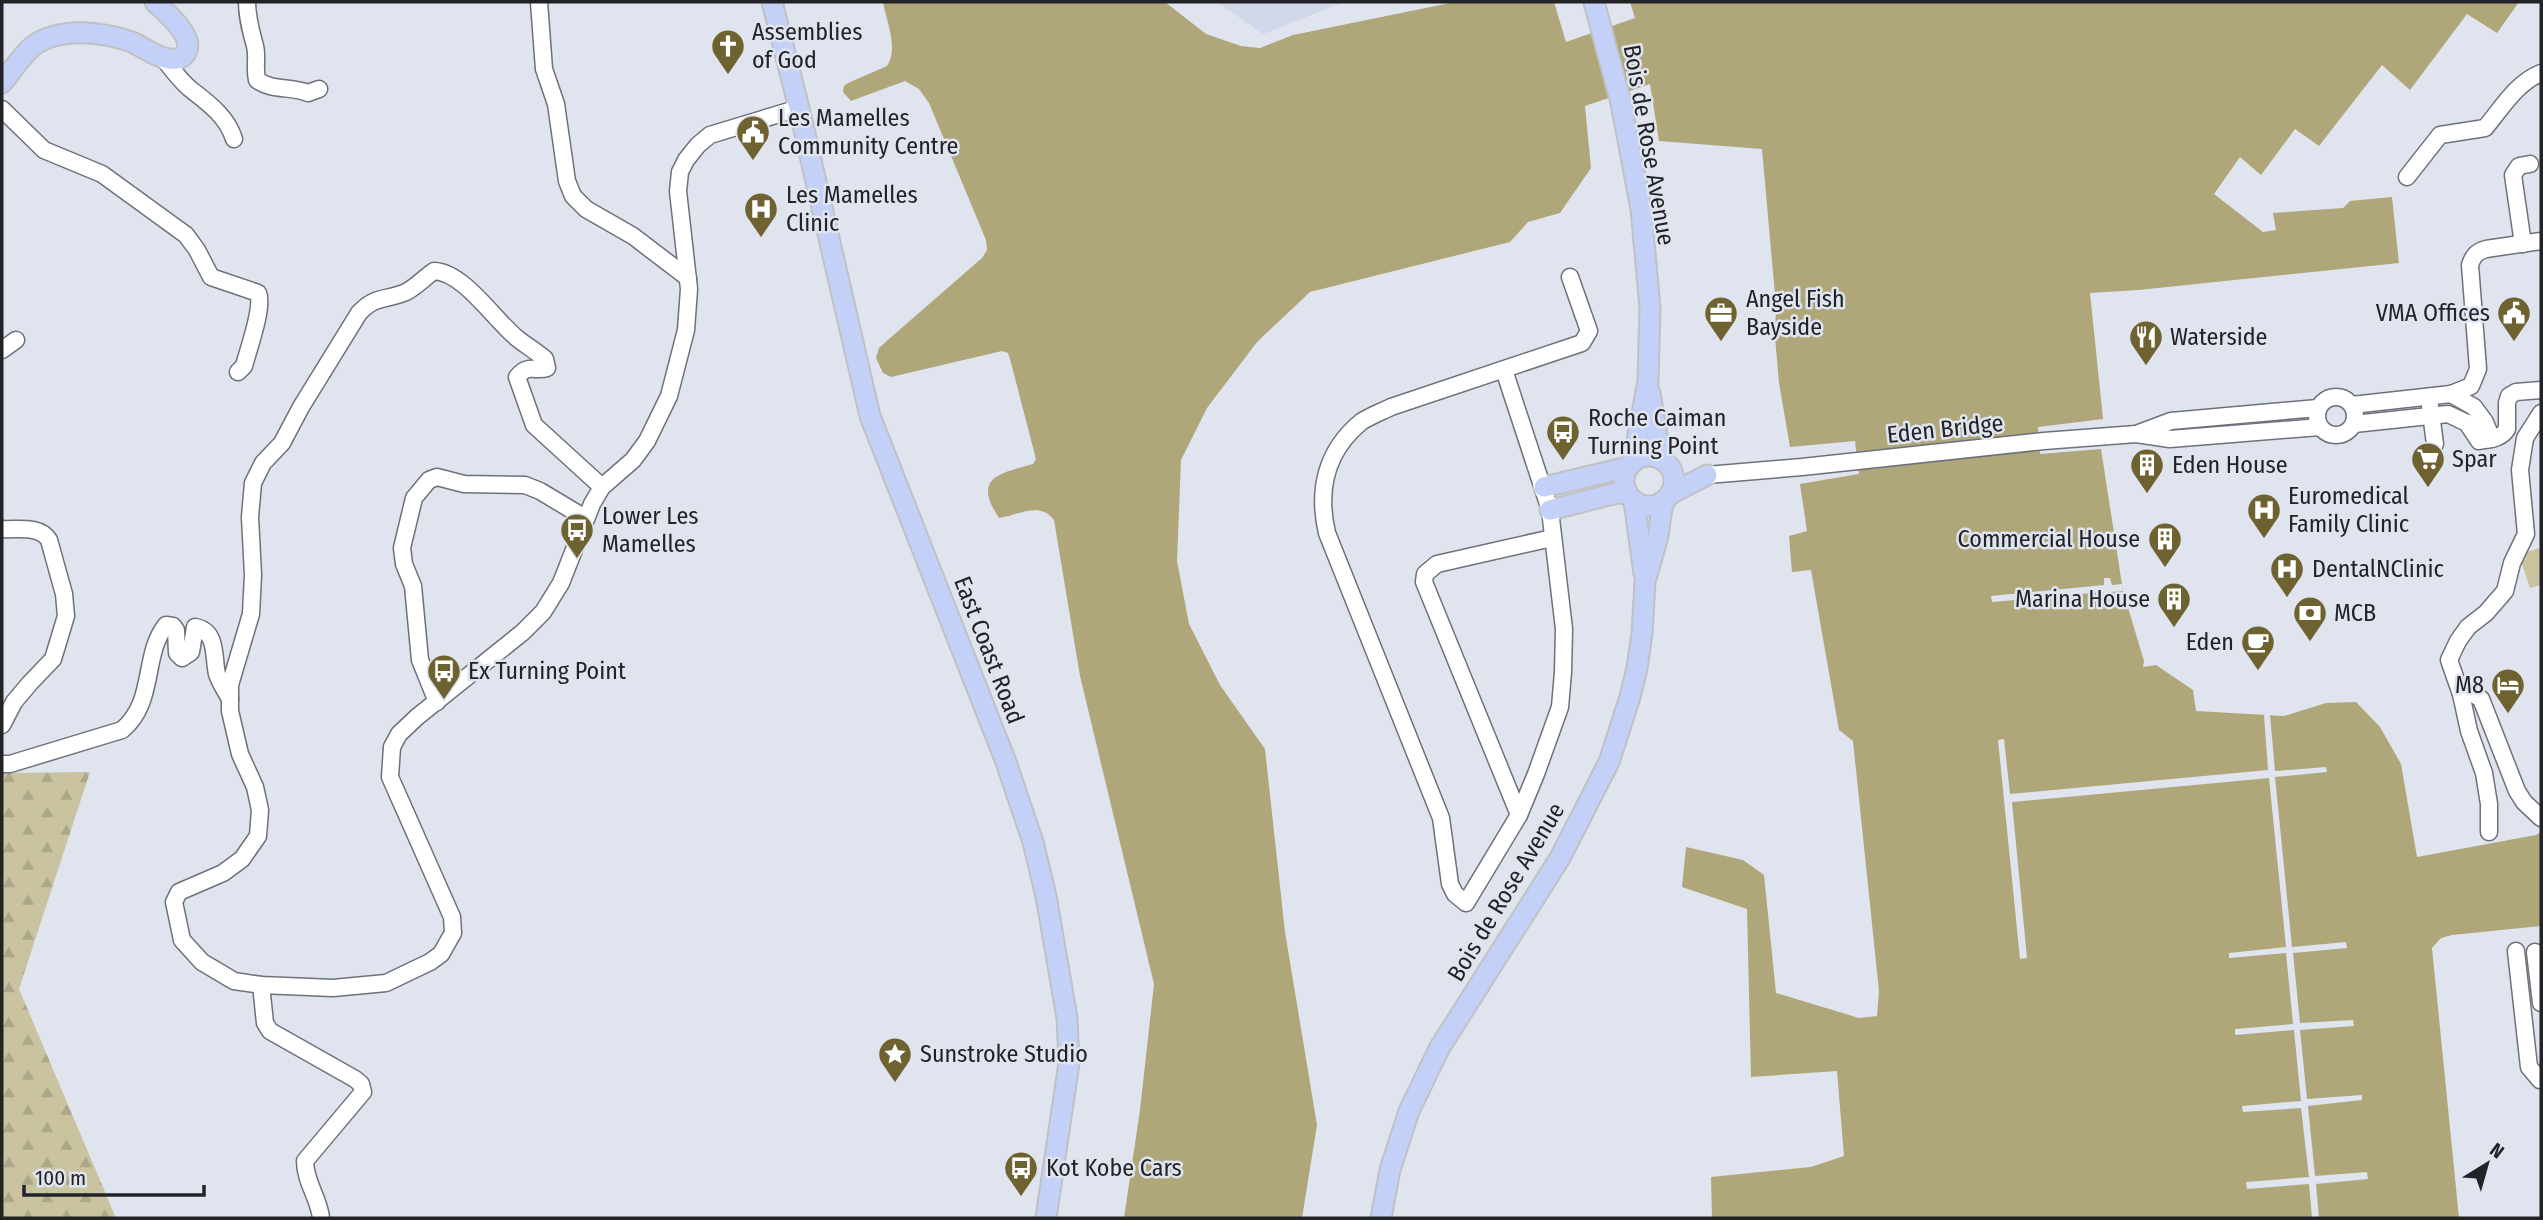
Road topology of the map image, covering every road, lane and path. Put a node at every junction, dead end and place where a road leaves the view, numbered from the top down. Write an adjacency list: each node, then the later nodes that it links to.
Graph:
1 (155, 2): 6 (main road)
2 (247, 2): 9 (street)
3 (539, 2): 18 (street)
4 (772, 2): 10 (main road, East Coast Road)
5 (1594, 2): 24 (main road, Bois de Rose Avenue)
6 (163, 58): 8 (main road); 12 (street)
7 (2541, 73): 14 (street)
8 (2, 83)
9 (319, 89)
10 (799, 108): 18 (street); 65 (main road, East Coast Road)
11 (2, 109): 23 (street)
12 (234, 139)
13 (2530, 164): 16 (street)
14 (2407, 177)
15 (2541, 241): 16 (street)
16 (2523, 244): 19 (street)
17 (1570, 277): 22 (street)
18 (688, 278): 42 (street)
19 (2472, 304): 26 (street); 29 (street)
20 (16, 340): 21 (street)
21 (2, 350)
22 (1504, 370): 43 (street); 56 (street)
23 (238, 372)
24 (1648, 382): 39 (main road, Bois de Rose Avenue); 40 (main road, Bois de Rose Avenue)
25 (2541, 390): 37 (street)
26 (2451, 394): 27 (street); 29 (street)
27 (2429, 397): 28 (street); 33 (street)
28 (2352, 405): 30 (street); 34 (street)
29 (2471, 405): 32 (street); 37 (street)
30 (2318, 408): 35 (street); 36 (street)
31 (2541, 413): 51 (street)
32 (2448, 414): 33 (street); 37 (street)
33 (2431, 415): 34 (street); 38 (street)
34 (2354, 424): 35 (street)
35 (2320, 427): 36 (street)
36 (2136, 434): 41 (street, Eden Bridge)
37 (2485, 440)
38 (2435, 443)
39 (1665, 462): 40 (main road); 41 (main road); 45 (main road)
40 (1631, 464): 43 (main road); 44 (main road)
41 (1707, 474): 45 (main road)
42 (602, 487): 47 (street); 52 (street)
43 (1544, 487): 46 (street)
44 (1631, 498): 45 (main road); 46 (main road); 50 (main road, Bois de Rose Avenue)
45 (1667, 498): 50 (main road, Bois de Rose Avenue)
46 (1550, 510): 49 (street)
47 (585, 518): 53 (street); 53 (street)
48 (2, 529): 54 (street)
49 (1552, 538): 56 (street); 56 (street)
50 (1645, 582): 66 (main road, Bois de Rose Avenue)
51 (2461, 695): 57 (street); 58 (street)
52 (230, 699): 55 (street); 61 (street)
53 (437, 702): 61 (street)
54 (2, 725)
55 (2, 764)
56 (1519, 815)
57 (2540, 818)
58 (2489, 832)
59 (2516, 951): 63 (street)
60 (2535, 953): 62 (street)
61 (261, 985): 64 (street)
62 (2541, 1003)
63 (2541, 1081)
64 (321, 1218)
65 (1046, 1218)
66 (1381, 1218)

